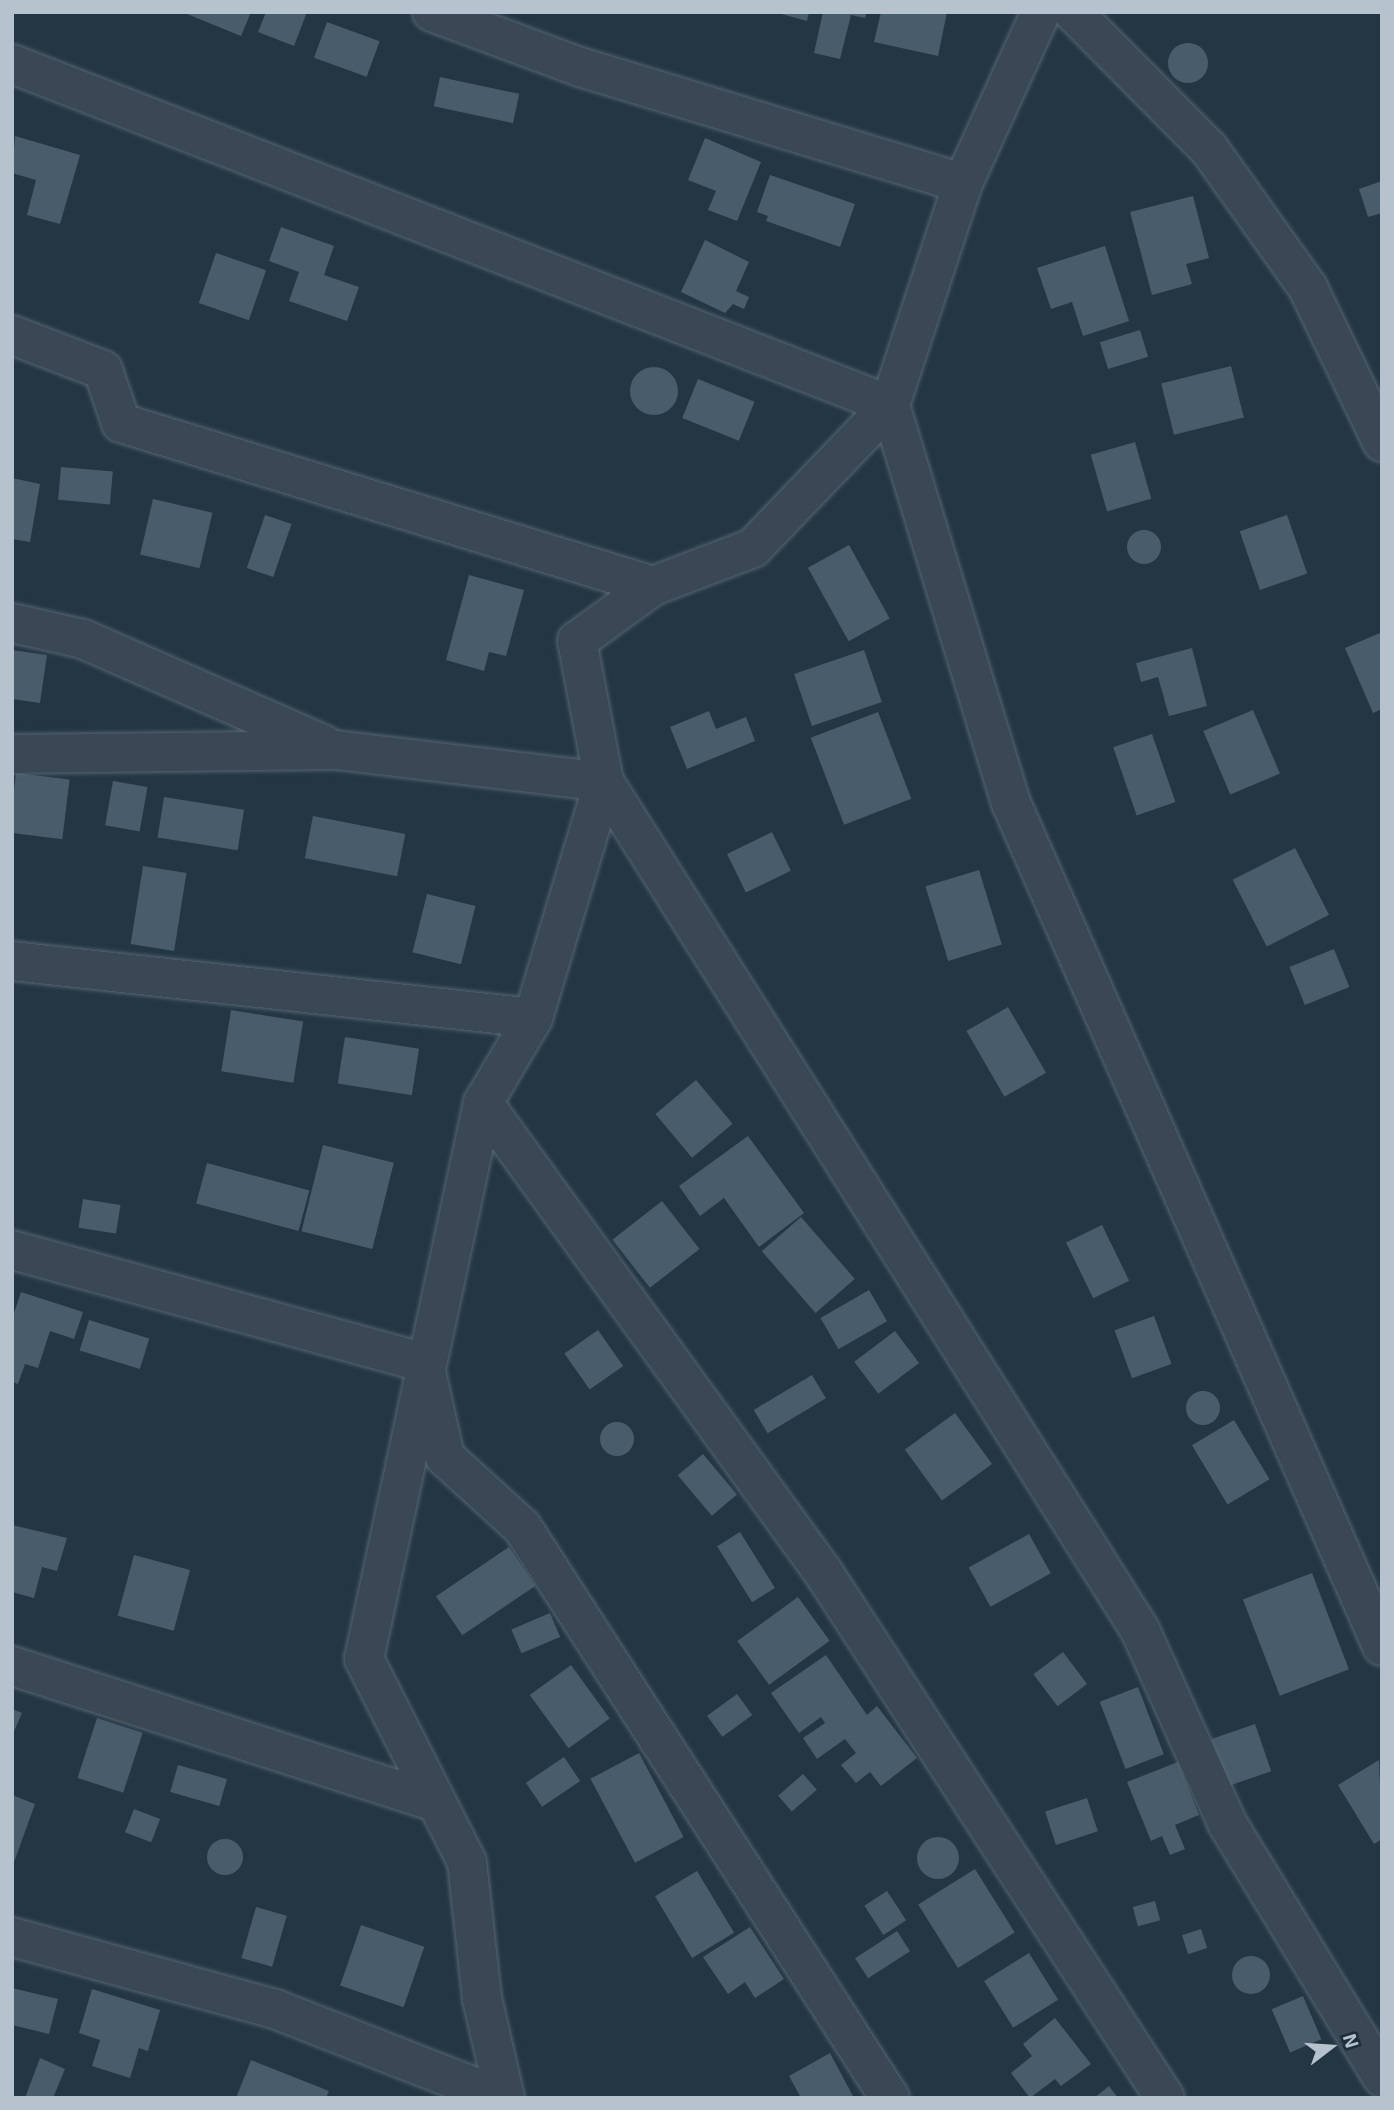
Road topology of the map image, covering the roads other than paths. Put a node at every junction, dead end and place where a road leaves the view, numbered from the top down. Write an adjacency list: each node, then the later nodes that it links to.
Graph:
1 (432, 12): 5 (street)
2 (1041, 12): 5 (street)
3 (1073, 12): 8 (street)
4 (12, 64): 7 (street)
5 (962, 184): 7 (street)
6 (12, 335): 9 (street)
7 (891, 405): 9 (street); 19 (street)
8 (1382, 442)
9 (653, 586): 13 (street)
10 (12, 623): 11 (street)
11 (336, 750): 12 (street); 13 (street)
12 (12, 754)
13 (604, 782): 15 (street); 23 (street)
14 (12, 961): 15 (street)
15 (533, 1018): 16 (street)
16 (483, 1103): 18 (street); 26 (street)
17 (12, 1250): 18 (street)
18 (424, 1363): 21 (street); 25 (street)
19 (1382, 1646)
20 (12, 1666): 21 (street)
21 (436, 1802): 24 (street)
22 (12, 1937): 24 (street)
23 (1382, 2077)
24 (504, 2098)
25 (890, 2098)
26 (1165, 2098)

